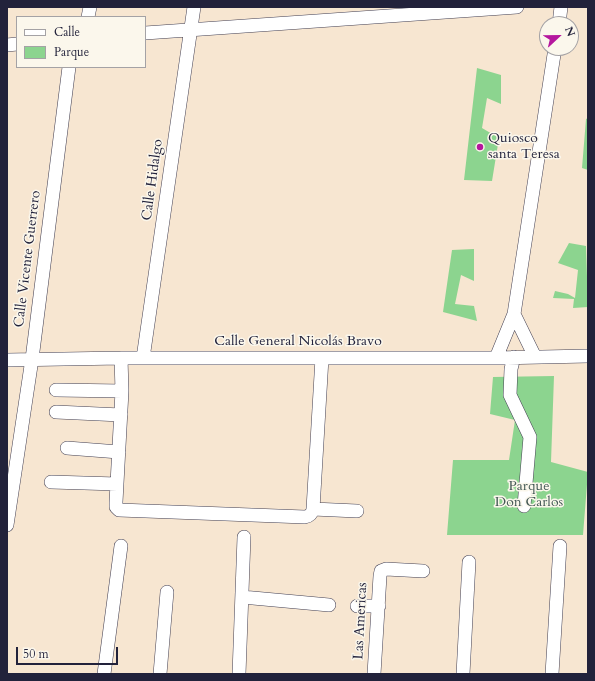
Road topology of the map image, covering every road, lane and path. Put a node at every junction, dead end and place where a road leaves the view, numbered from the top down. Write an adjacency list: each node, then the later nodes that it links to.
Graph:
1 (194, 7): 3 (street, Calle Hidalgo)
2 (517, 7): 3 (street)
3 (191, 30): 4 (street); 12 (street, Calle Hidalgo)
4 (146, 33)
5 (554, 56): 7 (street)
6 (69, 68): 15 (street, Calle Vicente Guerrero)
7 (514, 314): 10 (street); 14 (street)
8 (588, 356): 10 (street, Calle General Nicolás Bravo)
9 (514, 357): 10 (street, Calle General Nicolás Bravo); 14 (street, Calle General Nicolás Bravo); 25 (street)
10 (535, 357)
11 (121, 358): 12 (street, Calle General Nicolás Bravo); 15 (street, Calle General Nicolás Bravo); 18 (street)
12 (143, 358): 13 (street, Calle General Nicolás Bravo)
13 (322, 358): 14 (street, Calle General Nicolás Bravo); 26 (street)
14 (496, 358)
15 (32, 359): 16 (street, Calle General Nicolás Bravo); 28 (street, Calle Vicente Guerrero)
16 (7, 360)
17 (56, 390): 18 (street)
18 (122, 391): 20 (street)
19 (56, 412): 20 (street)
20 (121, 414): 22 (street)
21 (67, 448): 22 (street)
22 (119, 452): 24 (street)
23 (51, 482): 24 (street)
24 (116, 484): 26 (street)
25 (524, 506)
26 (313, 509): 27 (street)
27 (357, 511)
28 (7, 525)
29 (244, 537): 35 (street)
30 (121, 546): 39 (street)
31 (560, 546): 44 (street)
32 (469, 562): 43 (street)
33 (423, 571): 38 (street, Las Americas)
34 (167, 592): 40 (street)
35 (242, 597): 36 (street); 41 (street)
36 (329, 605)
37 (357, 606): 38 (street)
38 (379, 606): 42 (street, Las Americas)
39 (104, 674)
40 (160, 674)
41 (239, 674)
42 (374, 674)
43 (463, 674)
44 (552, 674)

